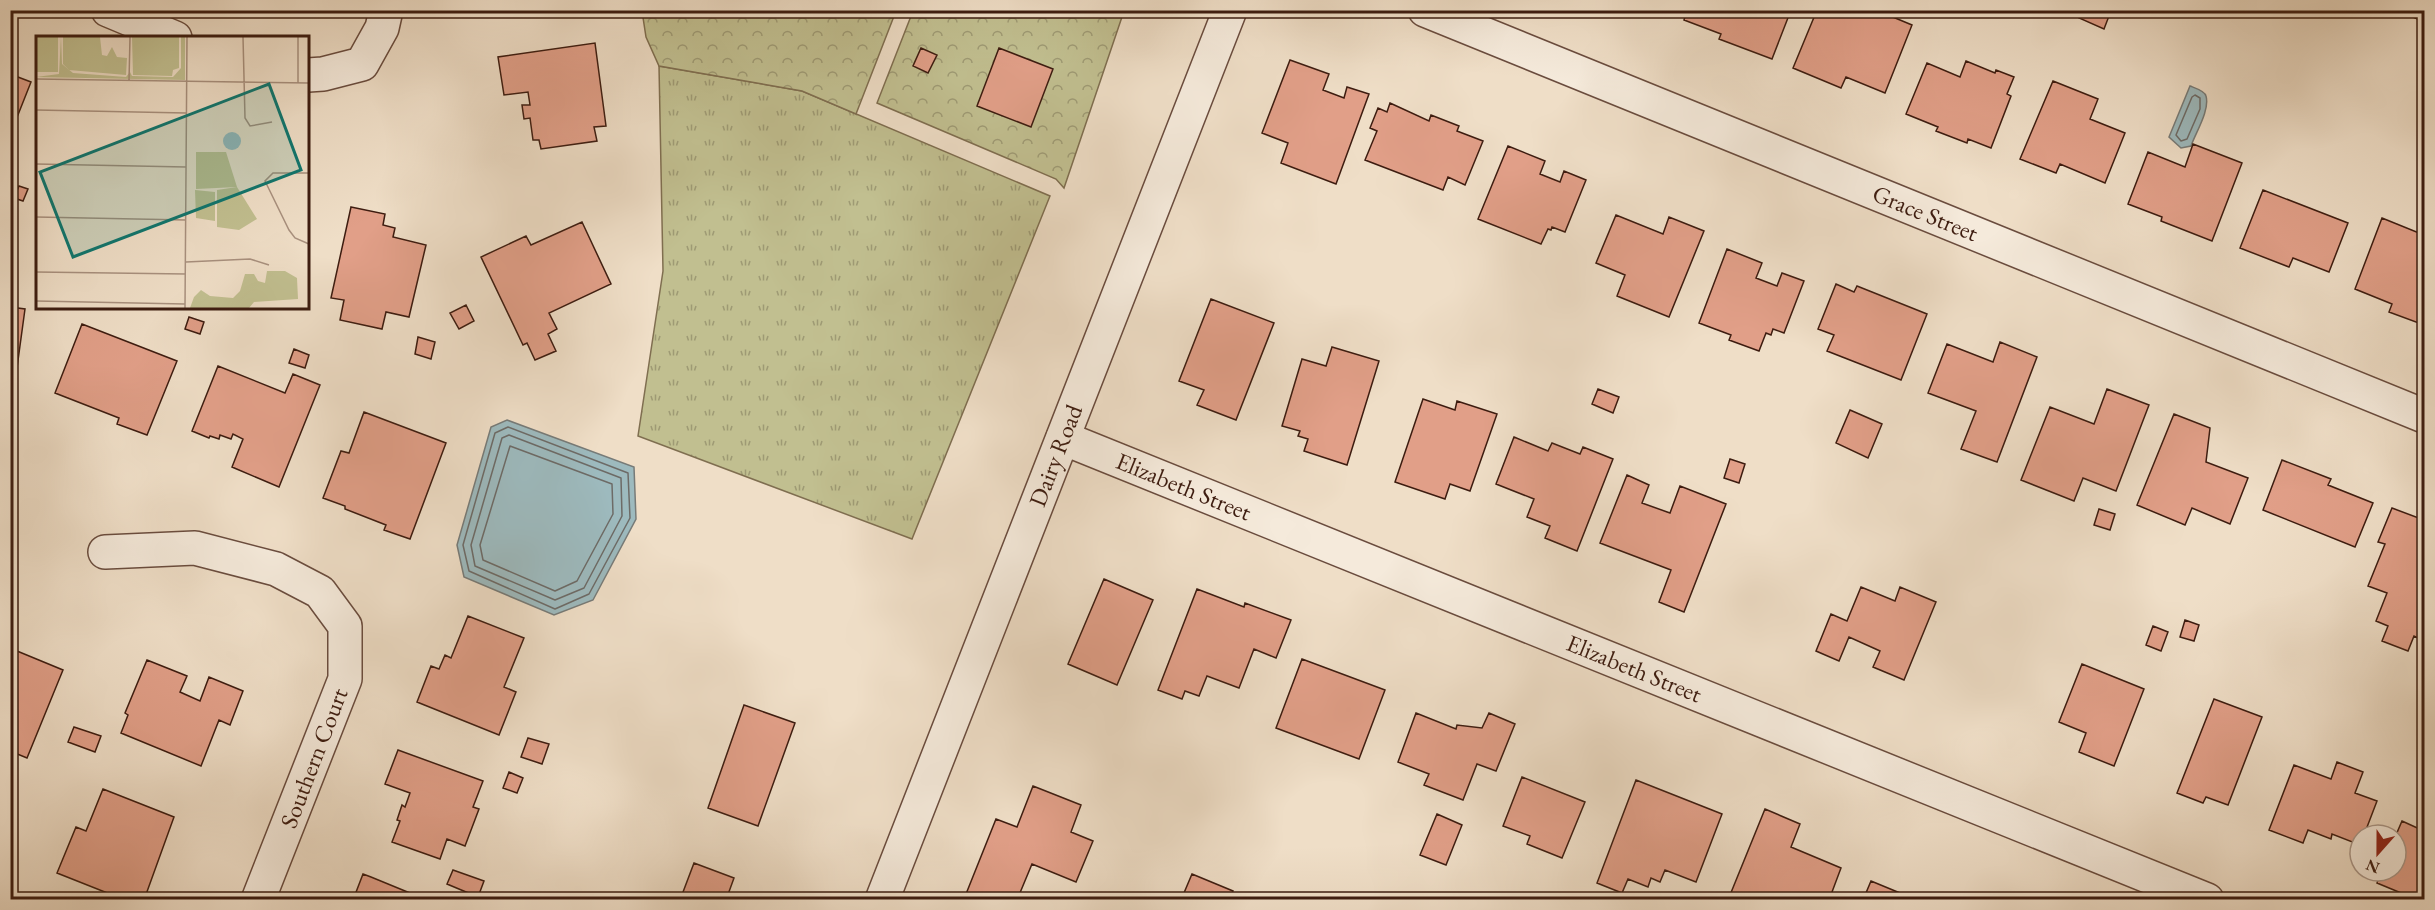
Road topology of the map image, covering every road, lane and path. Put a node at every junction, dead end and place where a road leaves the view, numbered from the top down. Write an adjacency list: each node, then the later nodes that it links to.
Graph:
1 (108, 10): 5 (street)
2 (386, 10): 6 (street)
3 (1230, 10): 8 (street, Dairy Road)
4 (1425, 10): 7 (street, Grace Street)
5 (171, 36)
6 (309, 75)
7 (2424, 416)
8 (1063, 438): 11 (street, Dairy Road); 12 (street, Elizabeth Street)
9 (105, 552): 10 (street, Southern Court)
10 (258, 900)
11 (882, 900)
12 (2207, 900)

